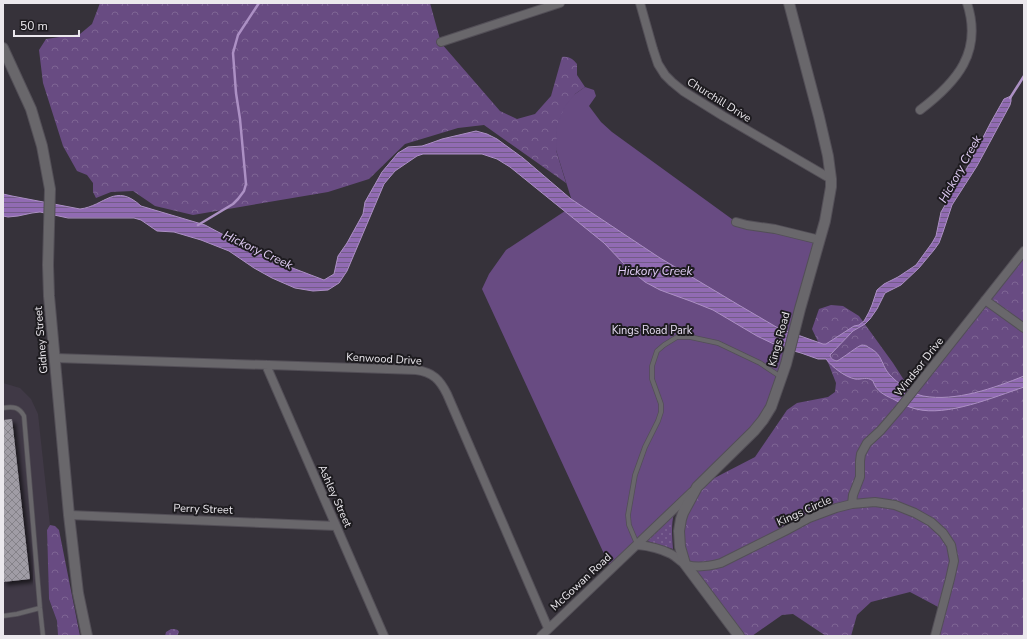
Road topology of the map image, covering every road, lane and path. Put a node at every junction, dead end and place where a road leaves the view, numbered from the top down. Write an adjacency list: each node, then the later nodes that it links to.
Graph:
1 (560, 3): 5 (street)
2 (640, 3): 8 (street, Churchill Drive)
3 (789, 3): 8 (street, Kings Road)
4 (967, 3): 7 (street)
5 (441, 42)
6 (3, 48): 14 (street, Gidney Street)
7 (920, 110)
8 (831, 178): 10 (street, Kings Road)
9 (736, 222): 10 (street)
10 (820, 240): 16 (street, Kings Road)
11 (1024, 251): 12 (street, Windsor Drive)
12 (985, 300): 13 (street); 19 (street, Windsor Drive)
13 (1024, 328)
14 (55, 358): 15 (street, Kenwood Drive); 20 (street, Gidney Street)
15 (266, 365): 21 (street, Ashley Street); 26 (street, Kenwood Drive)
16 (782, 377): 18 (street, Kings Road); 22 (lane)
17 (3, 408): 24 (lane)
18 (697, 487): 22 (street, McGowan Road); 23 (street, Kings Road)
19 (852, 504): 23 (street, Kings Circle); 32 (street, Kings Circle)
20 (68, 515): 21 (street, Perry Street); 28 (street, Gidney Street)
21 (336, 526): 29 (street, Ashley Street)
22 (638, 545): 23 (street); 26 (street, McGowan Road)
23 (685, 564): 31 (street, Kings Road)
24 (40, 608): 25 (lane); 27 (lane)
25 (3, 616)
26 (548, 628): 30 (street, McGowan Road)
27 (44, 636)
28 (87, 636)
29 (384, 636)
30 (541, 636)
31 (739, 636)
32 (935, 636)

